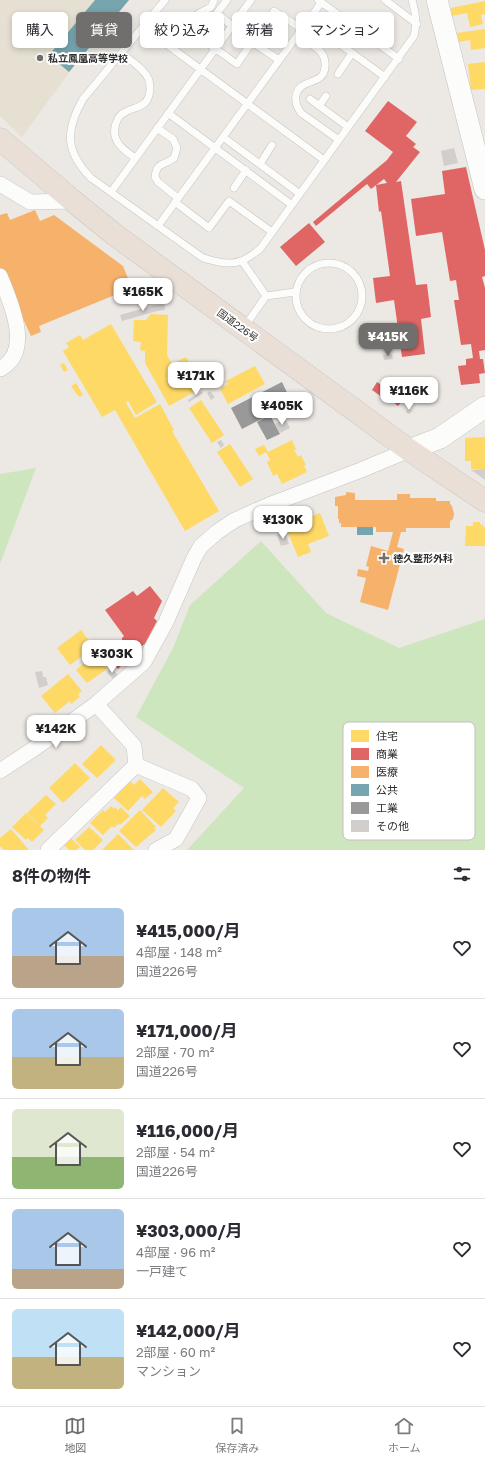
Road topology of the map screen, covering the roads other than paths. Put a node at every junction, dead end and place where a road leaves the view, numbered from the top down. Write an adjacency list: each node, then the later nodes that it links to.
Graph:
1 (165, 0): 9 (lane)
2 (214, 0): 21 (lane)
3 (227, 0): 14 (lane)
4 (251, 0): 10 (lane)
5 (385, 0): 13 (lane)
6 (412, 0): 13 (lane)
7 (437, 0): 47 (street)
8 (319, 1): 11 (lane); 24 (lane)
9 (155, 12)
10 (243, 12)
11 (313, 12)
12 (288, 22): 15 (lane)
13 (417, 24): 24 (lane)
14 (232, 26): 21 (lane)
15 (296, 29)
16 (140, 31): 22 (lane)
17 (296, 37): 25 (lane)
18 (172, 48): 26 (lane)
19 (316, 48): 38 (lane)
20 (345, 48): 23 (lane)
21 (216, 49): 25 (lane); 26 (lane)
22 (121, 53): 41 (lane); 48 (lane)
23 (352, 53): 27 (lane); 28 (lane)
24 (399, 59): 28 (lane)
25 (279, 60): 31 (lane)
26 (200, 69): 31 (lane); 33 (lane)
27 (338, 74)
28 (385, 77): 34 (lane)
29 (326, 96): 32 (lane)
30 (310, 99): 32 (lane)
31 (247, 104): 36 (lane); 42 (lane)
32 (319, 106): 34 (lane)
33 (168, 113): 35 (lane); 40 (lane)
34 (348, 127): 38 (lane)
35 (157, 128): 41 (lane); 50 (lane)
36 (222, 137): 40 (lane); 43 (lane)
37 (0, 139): 51 (highway, 国道226号)
38 (339, 140): 42 (lane)
39 (272, 145): 43 (lane)
40 (215, 148): 44 (lane); 50 (lane)
41 (135, 158): 48 (lane)
42 (324, 160): 49 (lane)
43 (260, 164): 49 (lane)
44 (246, 170): 46 (lane); 52 (lane)
45 (0, 184): 51 (street)
46 (234, 188)
47 (485, 189)
48 (111, 192): 53 (lane)
49 (300, 194): 52 (lane)
50 (177, 200): 53 (lane); 54 (lane)
51 (72, 201): 59 (highway, 国道226号)
52 (292, 205): 54 (lane)
53 (158, 226): 55 (lane)
54 (272, 232): 55 (lane)
55 (242, 261): 58 (lane)
56 (0, 276): 60 (street)
57 (295, 292): 57 (lane); 58 (lane)
58 (266, 296): 59 (lane)
59 (243, 329): 62 (highway, 国道226号)
60 (0, 369)
61 (485, 407): 62 (street)
62 (409, 450): 63 (highway, 国道226号); 64 (street)
63 (485, 501)
64 (96, 704): 65 (street); 66 (street)
65 (136, 766): 67 (street); 68 (street)
66 (0, 771)
67 (48, 850)
68 (156, 850)

